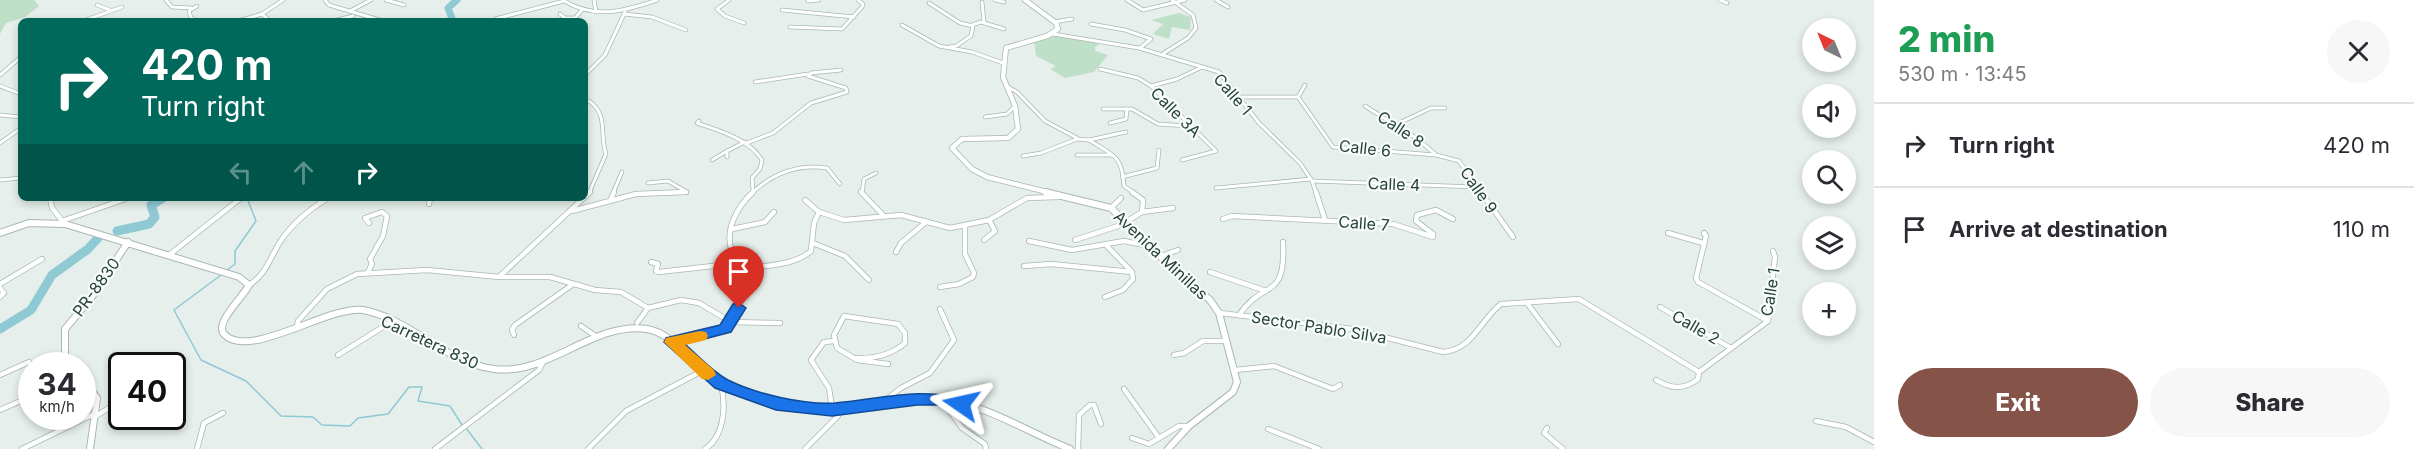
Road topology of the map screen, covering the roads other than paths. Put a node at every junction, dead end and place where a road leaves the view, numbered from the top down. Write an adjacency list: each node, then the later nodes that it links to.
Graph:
1 (166, 0): 29 (street)
2 (283, 0): 36 (street)
3 (325, 0): 33 (street)
4 (371, 0): 33 (street)
5 (386, 0): 24 (street)
6 (594, 0): 34 (street)
7 (657, 0): 35 (street)
8 (729, 0): 50 (street)
9 (819, 0): 19 (street)
10 (858, 0): 39 (street)
11 (995, 0): 21 (street)
12 (1025, 0): 49 (street)
13 (1127, 0): 18 (street)
14 (1185, 0): 18 (street)
15 (1216, 0): 28 (street)
16 (1720, 0): 23 (street)
17 (563, 1): 30 (street); 46 (street)
18 (1174, 1): 60 (street)
19 (808, 2)
20 (982, 2): 48 (street)
21 (1004, 2)
22 (929, 3): 53 (street)
23 (1727, 3)
24 (404, 4)
25 (97, 5): 32 (street)
26 (197, 6): 29 (street)
27 (122, 7): 32 (street)
28 (1228, 7)
29 (191, 8): 41 (street)
30 (583, 9): 34 (street); 37 (street)
31 (782, 10): 39 (street)
32 (110, 11): 40 (street)
33 (349, 11): 38 (street); 45 (street)
34 (596, 12): 35 (street)
35 (625, 13): 56 (street); 68 (street)
36 (262, 14): 42 (street); 43 (street)
37 (560, 14)
38 (353, 16): 44 (street)
39 (854, 17): 54 (street)
40 (89, 18)
41 (191, 18)
42 (248, 18)
43 (267, 18)
44 (345, 18)
45 (373, 18)
46 (499, 18)
47 (1072, 19): 49 (street)
48 (984, 22): 53 (street); 55 (street)
49 (1054, 22): 57 (street)
50 (744, 23)
51 (1091, 24): 59 (street)
52 (902, 25): 58 (street)
53 (972, 25): 58 (street)
54 (790, 27)
55 (1004, 28)
56 (686, 30)
57 (1053, 34): 59 (street, Calle 1); 62 (street)
58 (939, 46): 62 (street)
59 (1139, 48): 60 (street, Calle 1)
60 (1164, 53): 64 (street, Calle 1)
61 (18, 60): 65 (street)
62 (1003, 63): 75 (street, Avenida Minillas)
63 (0, 65): 65 (street)
64 (1203, 66): 74 (street); 78 (street, Calle 1)
65 (8, 68): 70 (street)
66 (1100, 69): 74 (street, Calle 3A)
67 (841, 70): 69 (street)
68 (588, 73)
69 (808, 74): 71 (street); 96 (street)
70 (0, 75)
71 (754, 82)
72 (1305, 85): 77 (street)
73 (0, 86): 76 (street)
74 (1151, 86): 91 (street, Calle 3A)
75 (1008, 87): 80 (street, Avenida Minillas); 94 (street)
76 (18, 93)
77 (1298, 97): 78 (street); 101 (street, Calle 6)
78 (1239, 98): 112 (street, Calle 1)
79 (589, 101): 118 (street)
80 (1015, 106): 87 (street); 119 (street, Avenida Minillas)
81 (1365, 106): 90 (street, Calle 8)
82 (1445, 108): 90 (street)
83 (1103, 109): 84 (street)
84 (1127, 109): 89 (street); 91 (street)
85 (0, 115): 86 (street)
86 (18, 117)
87 (985, 117)
88 (699, 121): 96 (street)
89 (1110, 123)
90 (1396, 124): 101 (street, Calle 8)
91 (1189, 126): 106 (street, Calle 3A)
92 (18, 130): 97 (street)
93 (1126, 132): 95 (street)
94 (1077, 139): 95 (street); 102 (street)
95 (1089, 140): 100 (street)
96 (746, 142): 99 (street); 117 (street)
97 (0, 143)
98 (1159, 150): 109 (street)
99 (727, 151): 104 (street); 105 (street)
100 (1113, 155): 103 (street); 109 (street)
101 (1436, 155): 115 (street, Calle 9)
102 (1023, 156)
103 (1077, 156)
104 (727, 158)
105 (712, 160)
106 (1182, 160)
107 (622, 172): 128 (street)
108 (876, 173): 136 (street)
109 (1122, 177): 135 (street)
110 (18, 178): 111 (street)
111 (0, 180)
112 (1311, 180): 115 (street, Calle 4); 116 (street, Calle 4); 140 (street, Calle 1)
113 (648, 183): 128 (street)
114 (840, 184): 117 (street)
115 (1476, 187): 150 (street, Calle 9)
116 (1216, 188)
117 (753, 191): 146 (street)
118 (588, 194)
119 (1066, 196): 130 (street, Avenida Minillas); 139 (street)
120 (1121, 198): 130 (street)
121 (805, 200): 134 (street)
122 (51, 201): 143 (street)
123 (123, 201): 143 (street)
124 (237, 201): 163 (street)
125 (324, 201): 176 (street)
126 (430, 201): 129 (street)
127 (580, 201): 132 (street)
128 (610, 201): 132 (street)
129 (429, 204)
130 (1112, 208): 142 (street, Avenida Minillas)
131 (1173, 208): 135 (street)
132 (568, 212): 173 (street)
133 (774, 212): 146 (street)
134 (819, 212): 136 (street); 156 (street)
135 (1142, 212): 142 (street)
136 (884, 216): 141 (street)
137 (1223, 219): 140 (street, Calle 7)
138 (1453, 219): 140 (street, Calle 7)
139 (989, 220): 145 (street); 151 (street)
140 (1325, 220)
141 (926, 222): 145 (street); 162 (street)
142 (1129, 222): 152 (street); 159 (street, Avenida Minillas)
143 (64, 223): 147 (street); 154 (street)
144 (369, 223): 170 (street)
145 (964, 225): 178 (street)
146 (731, 229): 166 (street)
147 (0, 233)
148 (1668, 233): 157 (street)
149 (1704, 233): 157 (street)
150 (1513, 237)
151 (984, 240)
152 (1075, 240)
153 (1029, 241): 158 (street)
154 (128, 242): 163 (street); 203 (street, PR-8830 / PR-8830)
155 (1283, 242): 180 (street)
156 (813, 243): 169 (street); 174 (street)
157 (1703, 243): 189 (street)
158 (1105, 245): 159 (street); 171 (street)
159 (1152, 247): 164 (street, Avenida Minillas)
160 (1178, 250): 164 (street)
161 (1773, 251): 189 (street, Calle 1)
162 (896, 252)
163 (169, 255): 176 (street)
164 (1161, 256): 187 (street, Avenida Minillas)
165 (42, 259): 175 (street)
166 (738, 260): 167 (street); 169 (street)
167 (651, 262)
168 (1024, 266): 171 (street)
169 (750, 268): 191 (street)
170 (369, 272): 173 (street); 194 (street)
171 (1132, 272): 182 (street)
172 (1210, 273): 180 (street)
173 (499, 277): 177 (street)
174 (869, 280)
175 (0, 284)
176 (249, 285): 194 (street, Carretera 830)
177 (572, 285): 185 (street); 196 (street)
178 (940, 287)
179 (0, 288): 181 (street)
180 (1266, 291): 188 (street)
181 (0, 297)
182 (1105, 297)
183 (1527, 303): 188 (street, Sector Pablo Silva); 201 (street); 212 (street, Sector Pablo Silva)
184 (1660, 307): 202 (street, Calle 2)
185 (648, 308): 191 (street); 192 (street)
186 (940, 309): 221 (street)
187 (1219, 313): 188 (street, Sector Pablo Silva); 199 (street, Avenida Minillas)
188 (1239, 315)
189 (1768, 321): 202 (street, Calle 1)
190 (391, 322): 194 (street, Carretera 830); 204 (street); 207 (street, Carretera 830)
191 (731, 322): 193 (street); 200 (street)
192 (637, 323)
193 (780, 323)
194 (297, 326)
195 (581, 326): 197 (street)
196 (514, 335)
197 (600, 339): 200 (street, Carretera 830); 207 (street, Carretera 830)
198 (834, 341): 206 (street); 206 (street); 223 (street)
199 (1228, 341): 205 (street); 210 (street, Avenida Minillas)
200 (672, 342): 211 (street, Carretera 830)
201 (1558, 344)
202 (1731, 348): 212 (street, Calle 1)
203 (65, 352)
204 (338, 355)
205 (1174, 355)
206 (854, 358): 208 (street)
207 (543, 362): 239 (street)
208 (888, 364)
209 (18, 367): 213 (street)
210 (1235, 370): 216 (street); 230 (street, Avenida Minillas)
211 (703, 371): 215 (street, Carretera 830); 240 (street)
212 (1700, 372): 214 (street, Calle 1)
213 (0, 375)
214 (1656, 380)
215 (721, 384): 223 (street, Carretera 830); 241 (street)
216 (1340, 385)
217 (1124, 389): 234 (street)
218 (96, 396): 227 (street)
219 (940, 399): 221 (street, Carretera 830); 243 (street); 244 (street, Carretera 830)
220 (18, 402): 225 (street)
221 (880, 405): 224 (street, Carretera 830)
222 (108, 408): 227 (street)
223 (832, 409): 224 (street, Carretera 830)
224 (840, 409): 242 (street)
225 (0, 410)
226 (223, 413): 238 (street)
227 (97, 414): 236 (street); 237 (street)
228 (1816, 421): 235 (street)
229 (1101, 423): 245 (street)
230 (1189, 426): 234 (street); 246 (street, Avenida Minillas)
231 (1547, 428): 248 (street)
232 (1268, 429): 247 (street)
233 (1132, 438): 234 (street)
234 (1159, 438)
235 (1874, 442)
236 (22, 449)
237 (90, 449)
238 (197, 449)
239 (435, 449)
240 (588, 449)
241 (705, 449)
242 (805, 449)
243 (986, 449)
244 (1070, 449)
245 (1078, 449)
246 (1168, 449)
247 (1319, 449)
248 (1563, 449)

